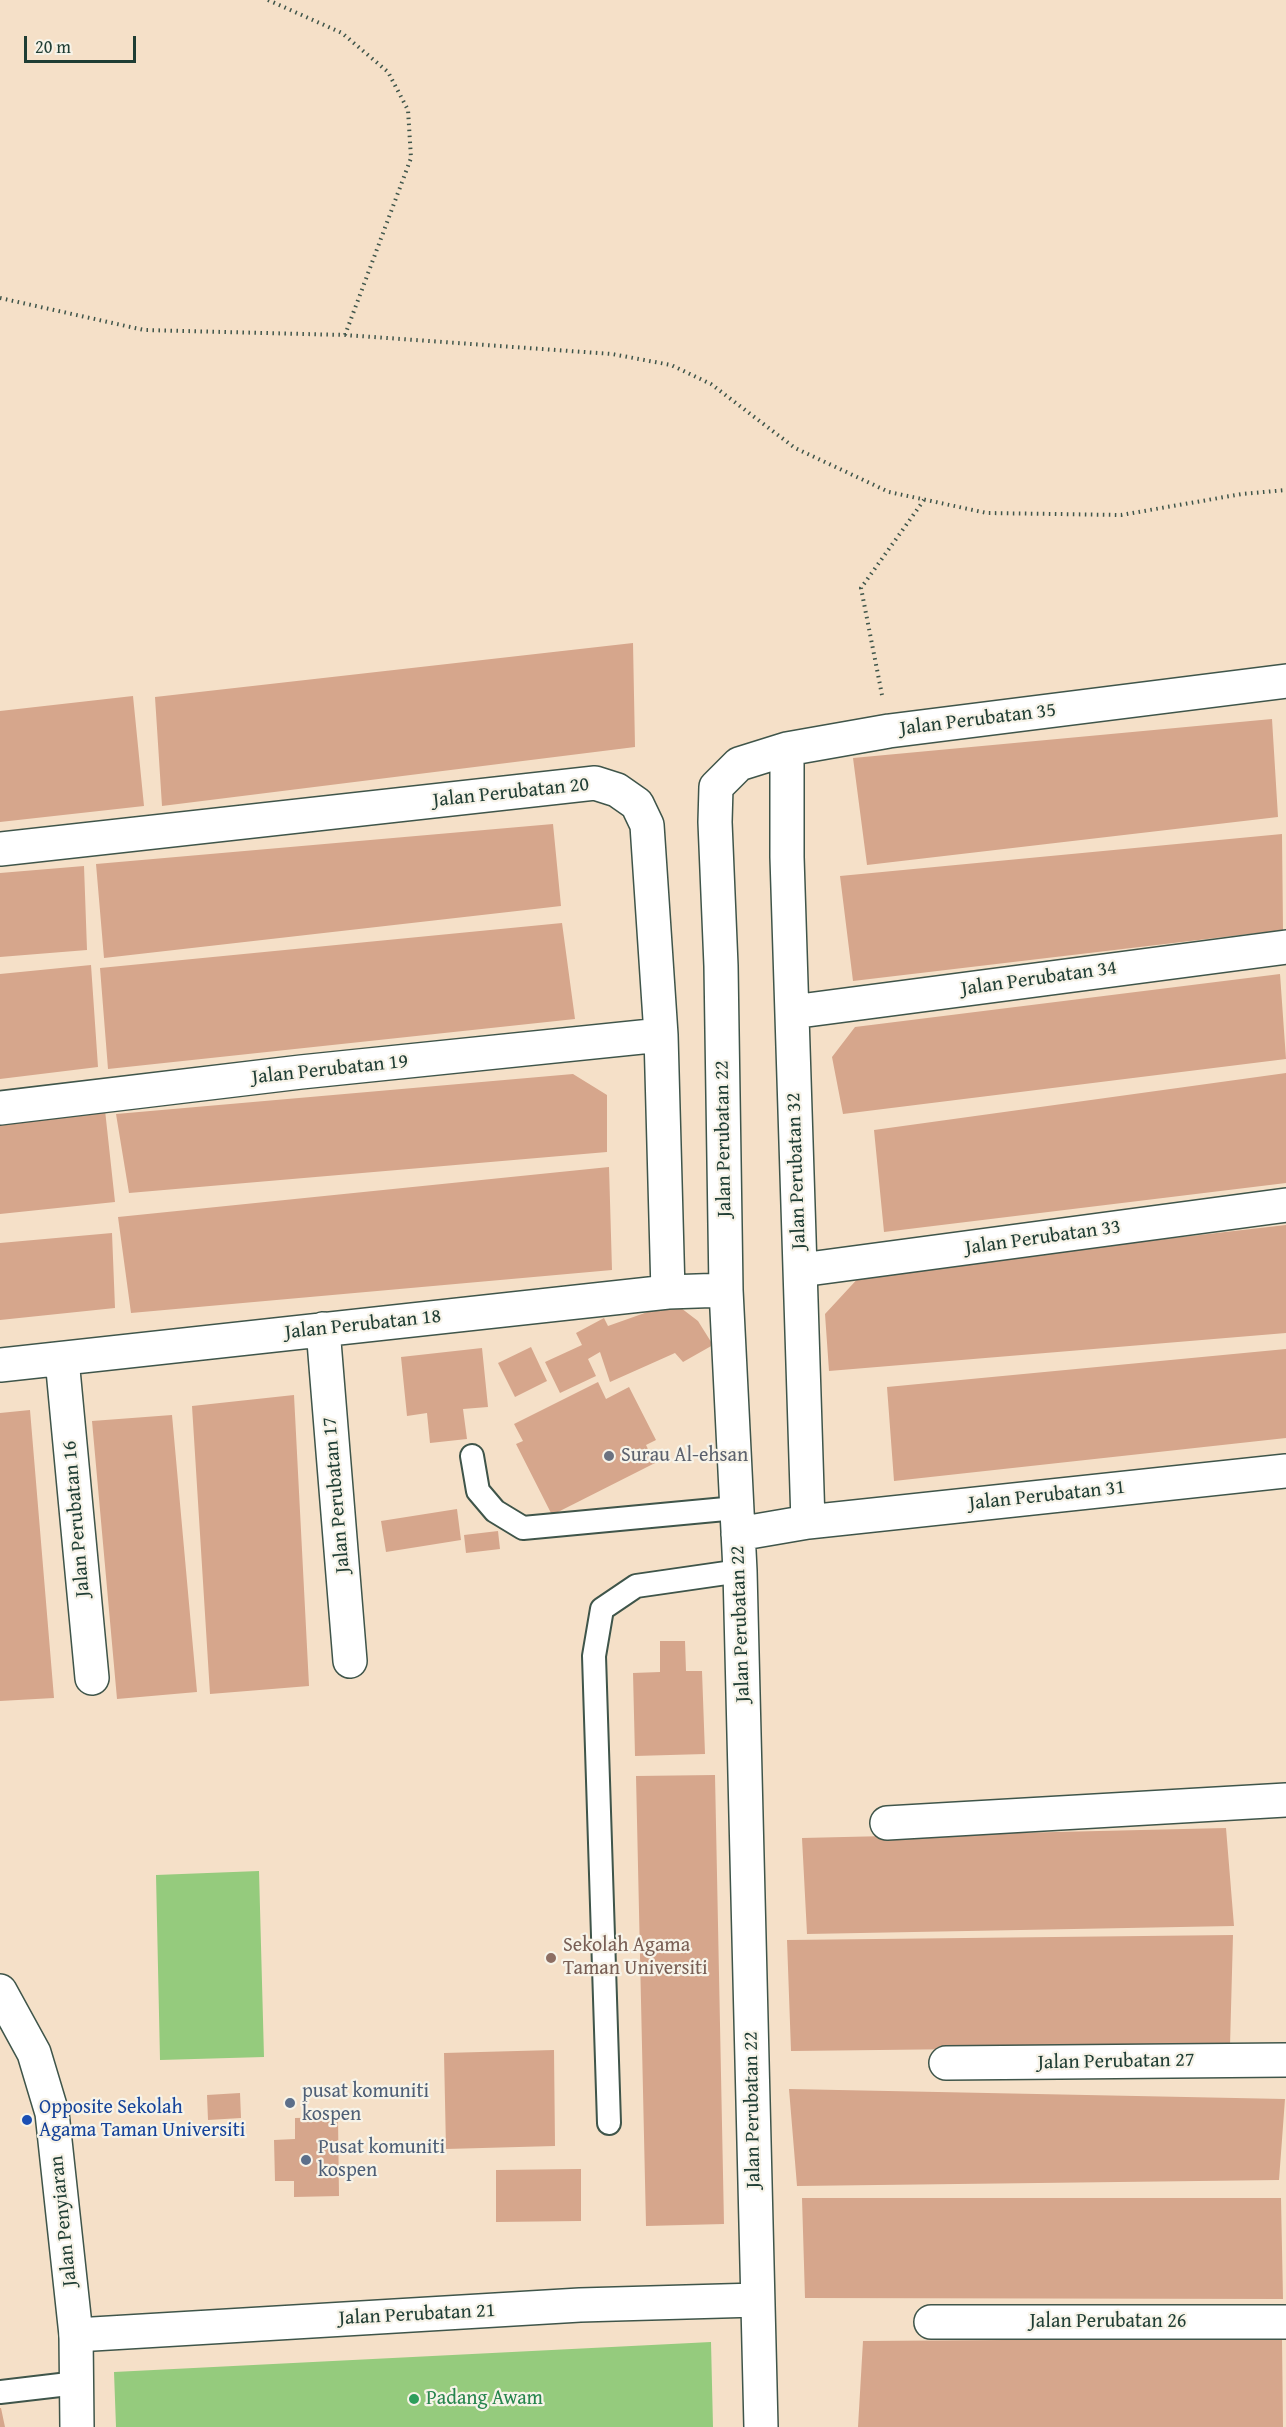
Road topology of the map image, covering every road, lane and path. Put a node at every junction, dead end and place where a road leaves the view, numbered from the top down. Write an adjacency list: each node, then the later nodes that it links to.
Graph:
1 (268, 0): 3 (path)
2 (0, 298): 3 (path)
3 (345, 335): 5 (path)
4 (1286, 490): 5 (path)
5 (924, 500): 7 (path)
6 (1286, 681): 7 (street, Jalan Perubatan 35)
7 (890, 731): 8 (street, Jalan Perubatan 35)
8 (788, 749): 9 (street, Jalan Perubatan 35); 12 (street, Jalan Perubatan 32)
9 (715, 822): 17 (street, Jalan Perubatan 22)
10 (0, 849): 13 (street, Jalan Perubatan 20)
11 (1286, 946): 12 (street, Jalan Perubatan 34)
12 (792, 1012): 16 (street, Jalan Perubatan 32)
13 (661, 1035): 14 (street, Jalan Perubatan 19); 18 (street, Jalan Perubatan 20)
14 (0, 1108)
15 (1286, 1205): 16 (street, Jalan Perubatan 33)
16 (801, 1270): 25 (street, Jalan Perubatan 32)
17 (726, 1290): 18 (street, Jalan Perubatan 18); 24 (street, Jalan Perubatan 22)
18 (668, 1292): 19 (street, Jalan Perubatan 18)
19 (323, 1329): 20 (street, Jalan Perubatan 18); 27 (street, Jalan Perubatan 17)
20 (62, 1359): 21 (street, Jalan Perubatan 18); 28 (street, Jalan Perubatan 16)
21 (0, 1365)
22 (472, 1455): 24 (lane)
23 (1286, 1471): 25 (street, Jalan Perubatan 31)
24 (737, 1521): 25 (street); 26 (street, Jalan Perubatan 22)
25 (808, 1522)
26 (740, 1572): 34 (lane); 35 (street, Jalan Perubatan 22)
27 (350, 1661)
28 (92, 1678)
29 (1286, 1800): 30 (street)
30 (886, 1823)
31 (0, 1990): 38 (street, Jalan Penyiaran)
32 (1286, 2060): 33 (street, Jalan Perubatan 27)
33 (946, 2063)
34 (609, 2122)
35 (757, 2300): 38 (street, Jalan Perubatan 21); 42 (street, Jalan Perubatan 22)
36 (931, 2322): 37 (street, Jalan Perubatan 26)
37 (1286, 2322)
38 (76, 2335): 39 (street, Jalan Penyiaran)
39 (77, 2383): 40 (lane); 41 (street, Jalan Penyiaran)
40 (0, 2392)
41 (77, 2427)
42 (761, 2427)

